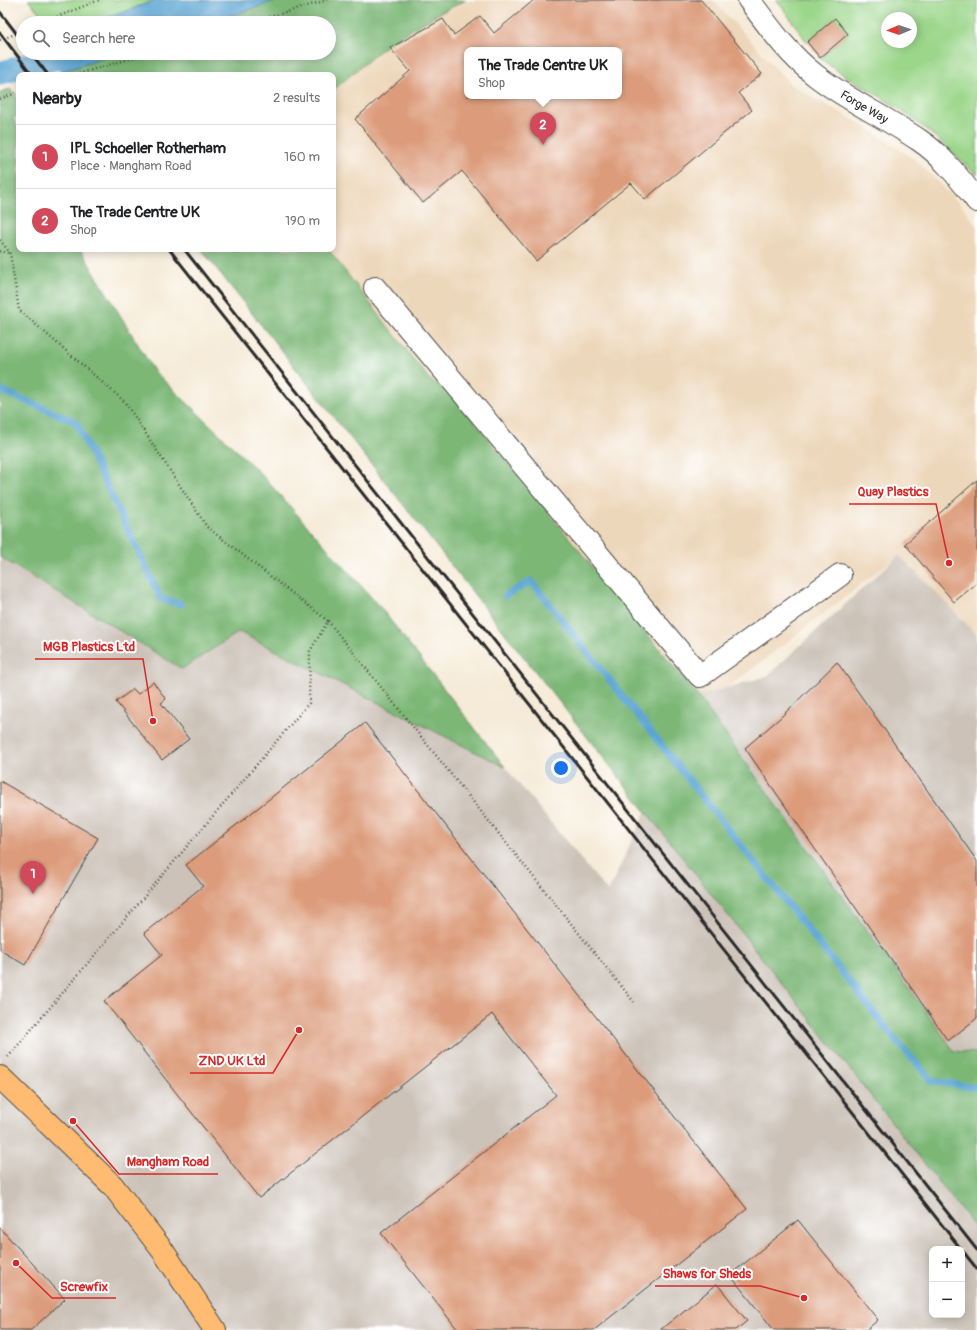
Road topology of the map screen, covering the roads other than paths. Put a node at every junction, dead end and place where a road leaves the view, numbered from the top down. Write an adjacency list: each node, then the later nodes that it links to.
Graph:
1 (753, 3): 2 (lane, Forge Way)
2 (977, 201)
3 (375, 288): 4 (lane)
4 (840, 575)
5 (2, 1069): 6 (main road)
6 (215, 1330)

